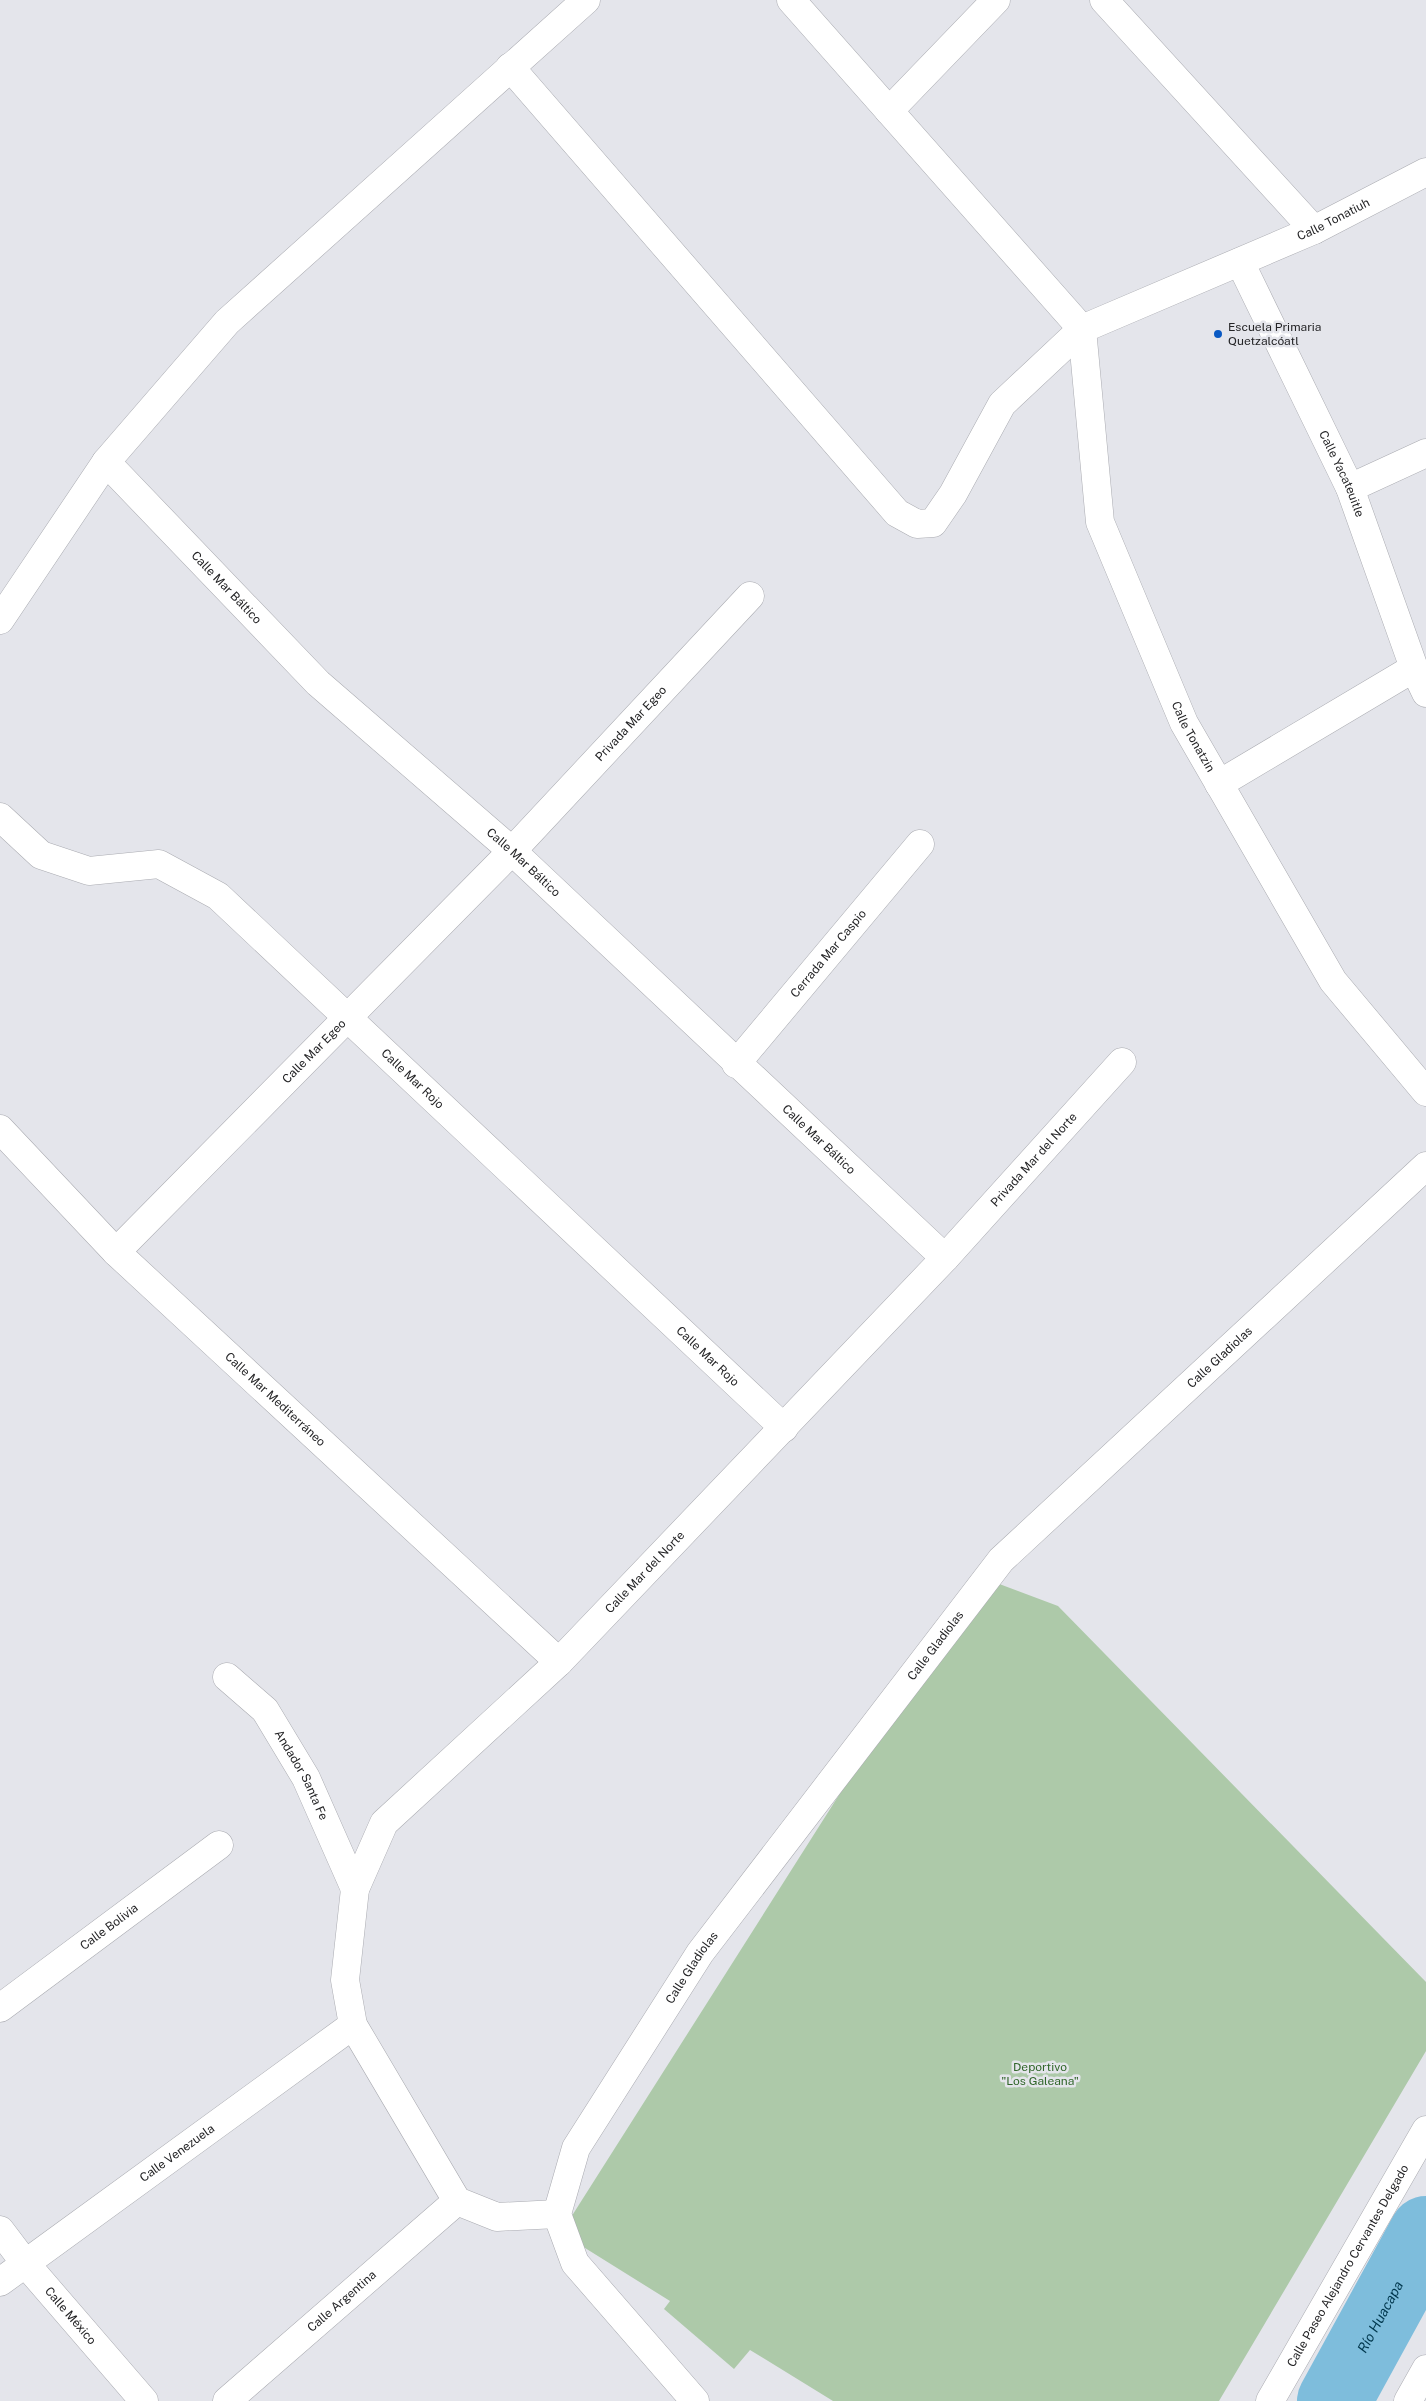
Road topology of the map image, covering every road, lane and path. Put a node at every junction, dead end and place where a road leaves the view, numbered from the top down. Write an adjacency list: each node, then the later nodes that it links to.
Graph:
1 (586, 0): 5 (street)
2 (791, 0): 6 (street)
3 (996, 0): 6 (street)
4 (1104, 0): 8 (street)
5 (510, 68): 10 (street, Calle Tonatiuh); 12 (street)
6 (889, 111): 10 (street)
7 (1426, 172): 8 (street, Calle Tonatiuh)
8 (1314, 230): 9 (street, Calle Tonatiuh)
9 (1240, 262): 10 (street, Calle Tonatiuh); 13 (street, Calle Yacateuitle)
10 (1082, 330): 18 (street, Calle Tonatzin)
11 (1426, 453): 13 (street)
12 (106, 462): 15 (street); 21 (street, Calle Mar Báltico)
13 (1350, 488): 16 (street, Calle Yacateuitle)
14 (750, 596): 21 (street, Privada Mar Egeo)
15 (0, 620)
16 (1414, 668): 17 (street, Calle Yacateuitle); 18 (street)
17 (1426, 692)
18 (1219, 784): 25 (street, Calle Tonatzin)
19 (0, 817): 22 (street, Calle Mar Rojo)
20 (920, 844): 24 (street, Cerrada Mar Caspio)
21 (512, 851): 22 (street, Calle Mar Egeo); 24 (street, Calle Mar Báltico)
22 (348, 1017): 28 (street, Calle Mar Egeo); 30 (street, Calle Mar Rojo)
23 (1122, 1062): 29 (street, Privada Mar del Norte)
24 (736, 1064): 29 (street, Calle Mar Báltico)
25 (1426, 1092)
26 (0, 1129): 28 (street, Calle Mar Mediterráneo)
27 (1426, 1166): 39 (street, Calle Gladiolas)
28 (116, 1252): 31 (street, Calle Mar Mediterráneo)
29 (945, 1258): 30 (street, Calle Mar del Norte)
30 (784, 1428): 31 (street, Calle Mar del Norte)
31 (559, 1662): 34 (street, Calle Mar del Norte)
32 (227, 1677): 34 (street, Andador Santa Fe)
33 (219, 1845): 35 (street, Calle Bolivia)
34 (354, 1889): 36 (street)
35 (0, 2008)
36 (354, 2025): 38 (street); 41 (street, Calle Venezuela)
37 (1426, 2130): 47 (street, Calle Paseo Alejandro Cervantes Delgado)
38 (457, 2201): 39 (street); 45 (street, Calle Argentina)
39 (557, 2214): 46 (street)
40 (0, 2230): 41 (street, Calle México)
41 (25, 2263): 42 (street, Calle Venezuela); 44 (street, Calle México)
42 (0, 2282)
43 (1426, 2369): 48 (street)
44 (144, 2401)
45 (227, 2401)
46 (695, 2401)
47 (1270, 2401)
48 (1408, 2401)

